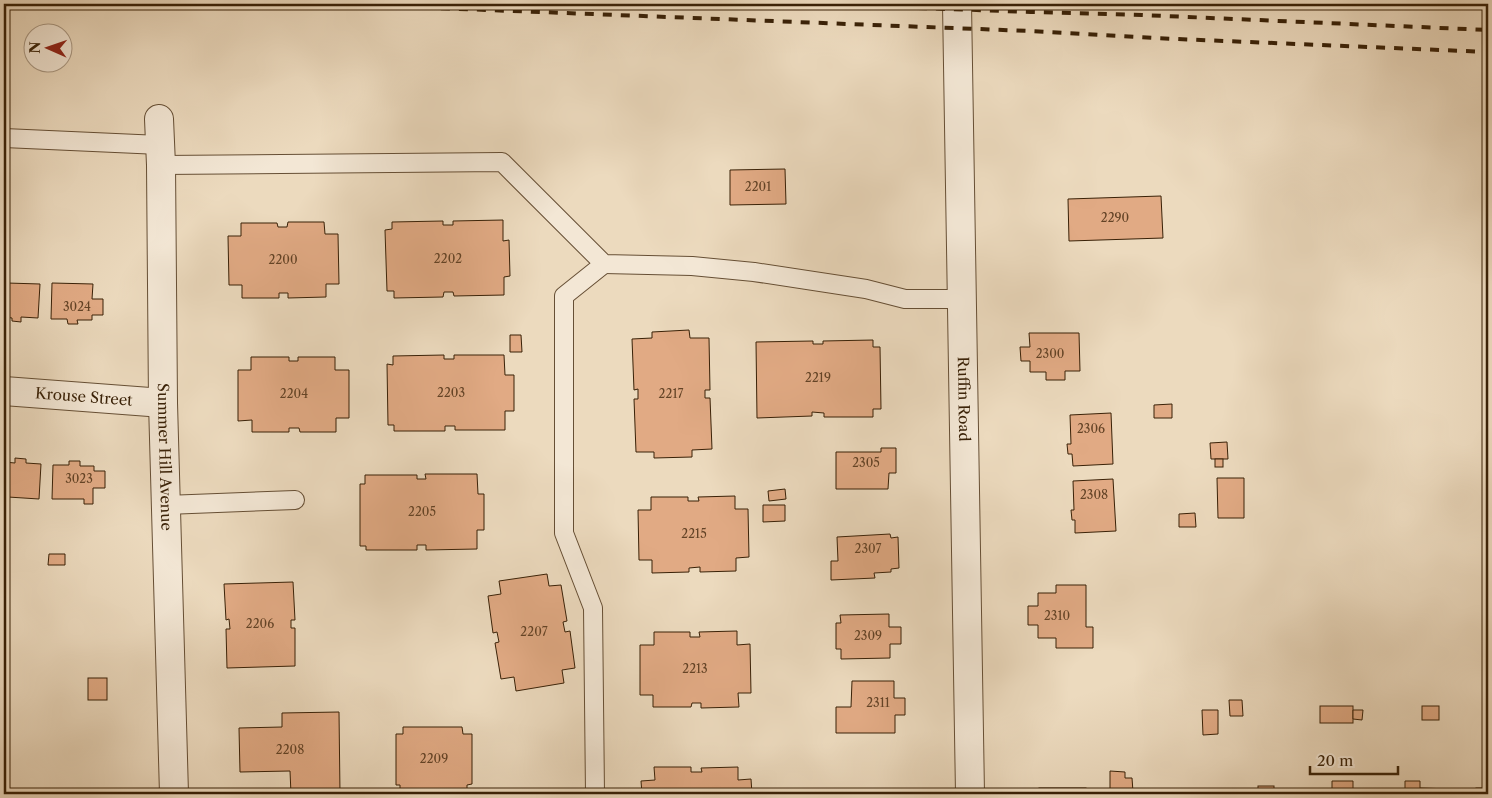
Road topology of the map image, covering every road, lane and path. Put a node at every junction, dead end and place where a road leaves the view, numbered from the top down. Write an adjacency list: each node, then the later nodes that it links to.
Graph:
1 (957, 4): 5 (street, Ruffin Road)
2 (4, 138): 3 (lane)
3 (160, 143): 4 (lane); 7 (street, Summer Hill Avenue)
4 (604, 264): 5 (lane); 11 (lane)
5 (961, 299): 12 (street, Ruffin Road)
6 (4, 391): 7 (street, Krouse Street)
7 (163, 403): 9 (street, Summer Hill Avenue)
8 (295, 500): 9 (lane)
9 (166, 505): 10 (street, Summer Hill Avenue)
10 (174, 794)
11 (595, 794)
12 (970, 794)

